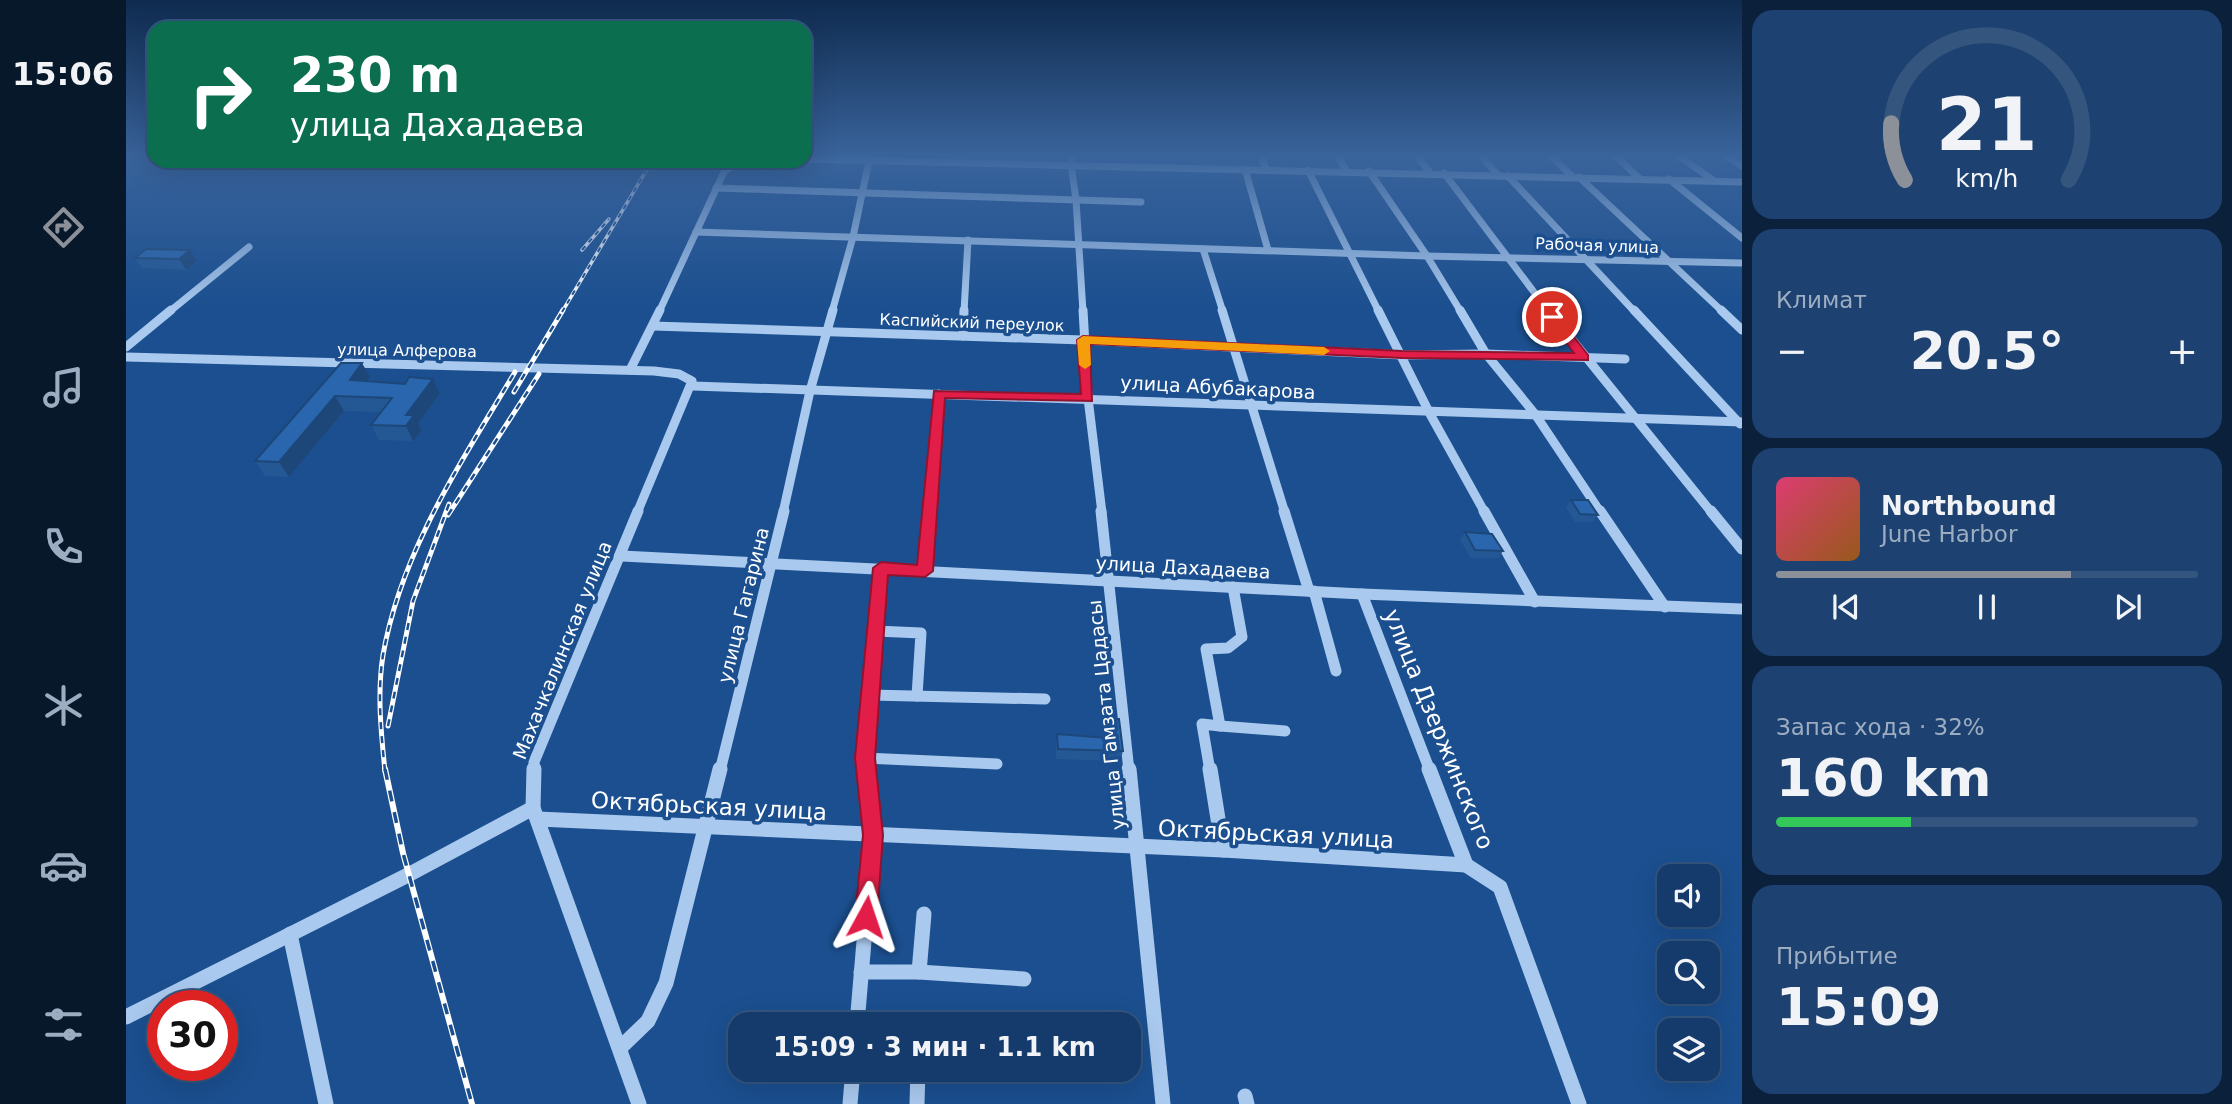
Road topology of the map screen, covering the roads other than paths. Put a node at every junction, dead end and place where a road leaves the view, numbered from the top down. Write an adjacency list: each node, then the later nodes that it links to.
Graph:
1 (707, 208): 11 (street)
2 (859, 208): 12 (street, улица Гагарина)
3 (1076, 208): 15 (street, улица Гамзата Цадасы)
4 (1256, 208): 18 (street)
5 (1326, 208): 19 (street)
6 (1394, 208): 20 (street)
7 (1469, 208): 21 (street)
8 (1537, 208): 22 (street)
9 (1609, 208): 23 (street)
10 (1704, 208): 13 (street)
11 (696, 232): 12 (street, Рабочая улица); 25 (street)
12 (853, 237): 14 (street, Рабочая улица); 27 (street, улица Гагарина)
13 (1742, 238)
14 (968, 240): 15 (street, Рабочая улица); 28 (street)
15 (1078, 245): 17 (street, Рабочая улица); 29 (street, улица Гамзата Цадасы)
16 (249, 247): 31 (street)
17 (1203, 248): 18 (street, Рабочая улица); 30 (street)
18 (1268, 250): 19 (street, Рабочая улица)
19 (1347, 253): 20 (street, Рабочая улица); 33 (street)
20 (1427, 256): 21 (street, Рабочая улица); 32 (street)
21 (1504, 257): 22 (street, Рабочая улица); 35 (street)
22 (1584, 260): 23 (street, Рабочая улица); 46 (street)
23 (1667, 261): 24 (street, Рабочая улица); 26 (street)
24 (1742, 263)
25 (653, 326): 27 (street, Каспийский переулок); 37 (street)
26 (1742, 330)
27 (828, 331): 28 (street, Каспийский переулок); 39 (street, улица Гагарина)
28 (962, 336): 29 (street, Каспийский переулок)
29 (1083, 340): 30 (street, Каспийский переулок); 41 (street, улица Гамзата Цадасы)
30 (1231, 346): 33 (street, Каспийский переулок); 42 (street)
31 (126, 347)
32 (1486, 354): 33 (street, Каспийский переулок); 35 (street, Каспийский переулок); 44 (street)
33 (1402, 355): 43 (street)
34 (126, 357): 37 (street, улица Алферова)
35 (1583, 357): 36 (street, Каспийский переулок); 45 (street)
36 (1625, 359)
37 (630, 370): 38 (street, улица Алферова)
38 (690, 381): 39 (street, улица Абубакарова); 48 (street, Махачкалинская улица)
39 (810, 391): 40 (street, улица Абубакарова); 49 (street, улица Гагарина)
40 (939, 394): 41 (street, улица Абубакарова); 51 (street)
41 (1087, 398): 42 (street, улица Абубакарова); 52 (street, улица Гамзата Цадасы)
42 (1252, 406): 43 (street, улица Абубакарова); 54 (street)
43 (1430, 414): 44 (street, улица Абубакарова); 56 (street)
44 (1535, 414): 45 (street, улица Абубакарова); 57 (street)
45 (1634, 418): 46 (street, улица Абубакарова); 47 (street)
46 (1741, 423)
47 (1742, 549)
48 (622, 556): 49 (street, улица Дахадаева); 68 (street, Махачкалинская улица)
49 (772, 564): 50 (street, улица Дахадаева); 69 (street, улица Гагарина)
50 (881, 568): 51 (street, улица Дахадаева); 59 (street)
51 (925, 571): 52 (street, улица Дахадаева)
52 (1110, 582): 53 (street, улица Дахадаева); 71 (street, улица Гамзата Цадасы)
53 (1233, 587): 54 (street, улица Дахадаева); 64 (street)
54 (1311, 591): 55 (street, улица Дахадаева); 60 (street)
55 (1362, 594): 56 (street, улица Дахадаева); 73 (street, улица Дзержинского)
56 (1535, 602): 57 (street, улица Дахадаева)
57 (1665, 607): 58 (street, улица Дахадаева)
58 (1742, 609)
59 (876, 631): 61 (street); 62 (street)
60 (1336, 671)
61 (870, 695): 62 (street); 66 (street)
62 (917, 696): 63 (street)
63 (1045, 699)
64 (1220, 726): 65 (street); 72 (street)
65 (1284, 731)
66 (865, 758): 67 (street); 70 (street)
67 (997, 764)
68 (535, 813): 69 (street, Октябрьская улица); 75 (street); 81 (street, Махачкалинская улица)
69 (704, 827): 70 (street, Октябрьская улица); 81 (street, улица Гагарина)
70 (873, 835): 71 (street, Октябрьская улица); 76 (street)
71 (1138, 847): 72 (street, Октябрьская улица); 88 (street, улица Гамзата Цадасы)
72 (1223, 850): 73 (street, Октябрьская улица)
73 (1466, 865): 89 (street, улица Дзержинского)
74 (924, 914): 77 (street)
75 (290, 934): 80 (street); 84 (street)
76 (861, 972): 77 (street); 79 (street)
77 (919, 972): 78 (street)
78 (1024, 979)
79 (858, 1012)
80 (126, 1017)
81 (620, 1048): 85 (street, Махачкалинская улица)
82 (852, 1082): 86 (street)
83 (918, 1082): 87 (street)
84 (326, 1104)
85 (639, 1104)
86 (850, 1104)
87 (917, 1104)
88 (1163, 1104)
89 (1579, 1104)

